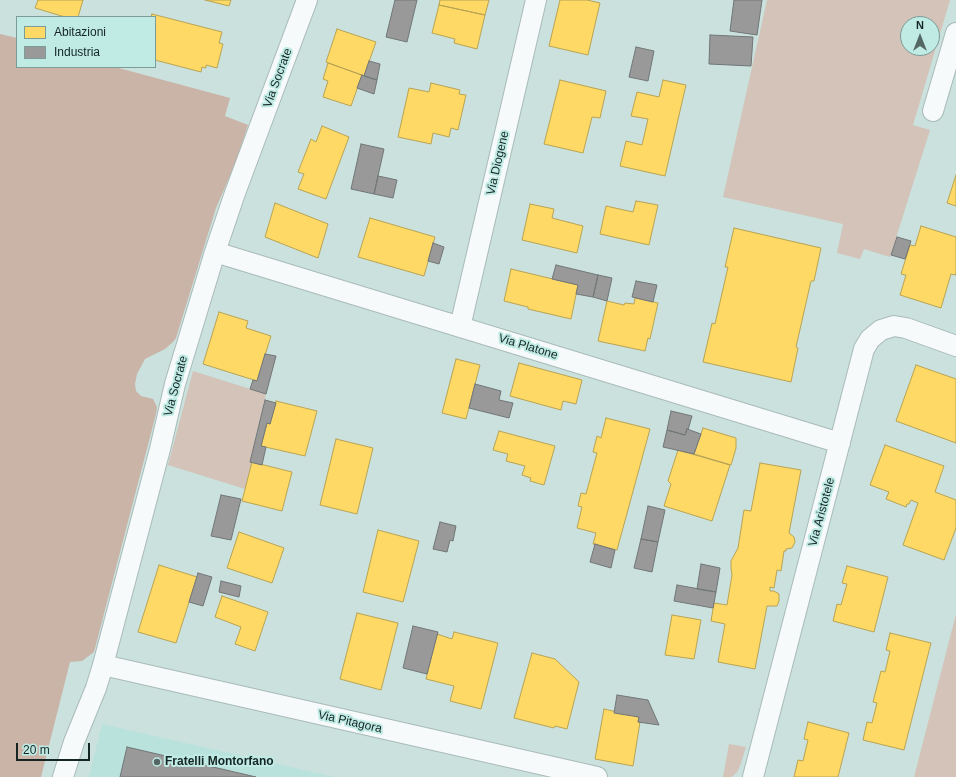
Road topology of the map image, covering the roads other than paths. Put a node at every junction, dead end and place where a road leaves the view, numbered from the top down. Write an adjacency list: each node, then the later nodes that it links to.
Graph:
1 (307, 0): 5 (street, Via Socrate)
2 (536, 0): 6 (street, Via Diogene)
3 (956, 33): 4 (street)
4 (933, 111)
5 (215, 252): 6 (street, Via Platone); 9 (street, Via Socrate)
6 (460, 327): 8 (street, Via Platone)
7 (956, 346): 8 (street, Via Aristotele)
8 (840, 443): 12 (street, Via Aristotele)
9 (103, 665): 10 (street, Via Socrate); 11 (street, Via Pitagora)
10 (63, 777)
11 (597, 777)
12 (753, 777)

